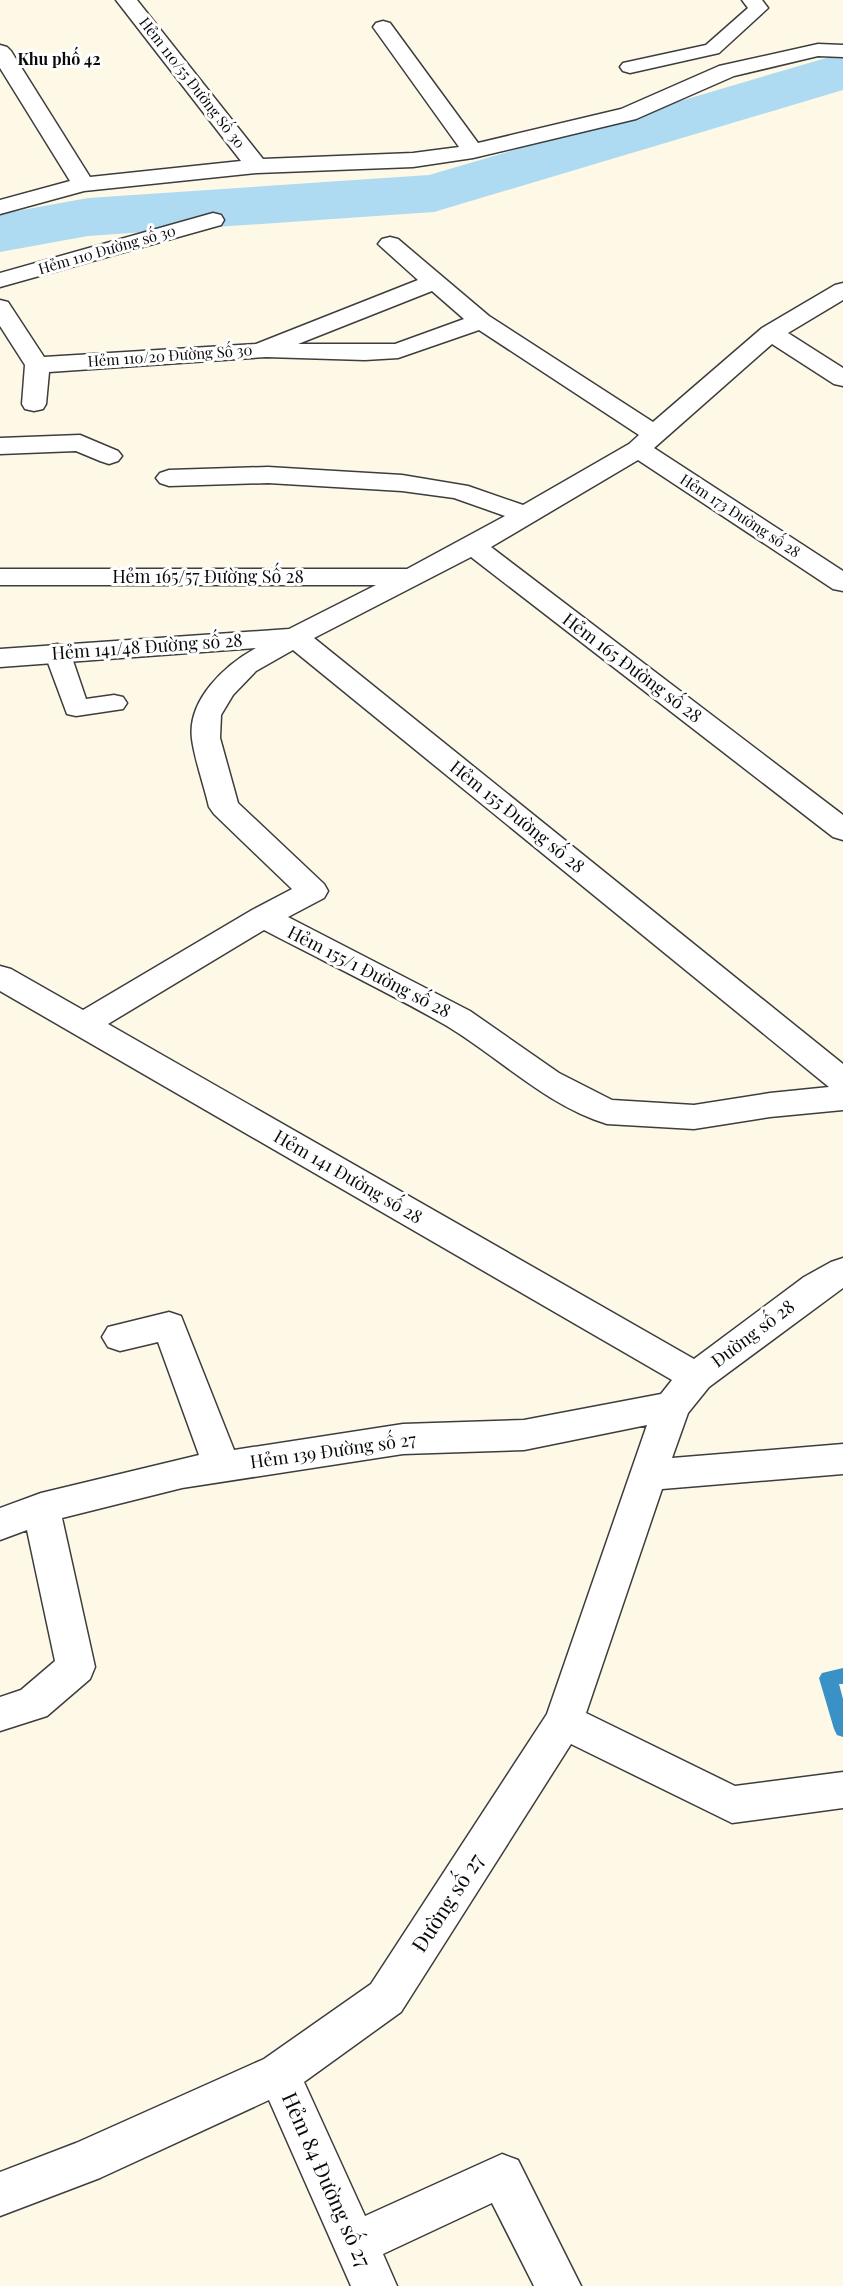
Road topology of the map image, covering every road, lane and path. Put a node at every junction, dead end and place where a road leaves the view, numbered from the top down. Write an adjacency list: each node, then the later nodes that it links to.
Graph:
1 (126, 0): 8 (street, Hẻm 110/55 Đường Số 30)
2 (751, 0): 6 (lane)
3 (383, 27): 7 (street)
4 (0, 51): 9 (street)
5 (843, 51): 7 (street)
6 (630, 67)
7 (473, 151): 8 (street)
8 (257, 166): 9 (street)
9 (83, 184): 10 (street)
10 (0, 207)
11 (213, 220): 13 (street, Hẻm 110 Đường số 30)
12 (390, 244): 14 (street, Hẻm 173 Đường số 28)
13 (1, 280)
14 (434, 282): 17 (street, Hẻm 173 Đường số 28); 19 (street, Hẻm 110/20 Đường Số 30)
15 (843, 290): 18 (street)
16 (0, 307): 20 (street)
17 (481, 321): 19 (street); 23 (street, Hẻm 173 Đường số 28)
18 (771, 333): 21 (street); 23 (street)
19 (260, 351): 20 (street, Hẻm 110/20 Đường Số 30)
20 (37, 365): 22 (street)
21 (843, 379)
22 (34, 404)
23 (646, 441): 27 (street); 31 (street, Hẻm 173 Đường số 28)
24 (0, 446): 25 (street)
25 (110, 456)
26 (169, 478): 27 (street)
27 (525, 515): 28 (street)
28 (473, 546): 30 (street); 36 (street, Hẻm 165 Đường số 28)
29 (0, 577): 30 (street, Hẻm 165/57 Đường Số 28)
30 (415, 577): 32 (street)
31 (843, 583)
32 (295, 637): 33 (street, Hẻm 141/48 Đường số 28); 37 (street, Hẻm 155/1 Đường số 28); 40 (street, Hẻm 155 Đường số 28)
33 (57, 652): 34 (street, Hẻm 141/48 Đường số 28); 35 (lane)
34 (0, 658)
35 (114, 703)
36 (843, 830)
37 (263, 917): 39 (street); 41 (street, Hẻm 155/1 Đường số 28)
38 (0, 977): 39 (street, Hẻm 141 Đường số 28)
39 (82, 1024): 44 (street, Hẻm 141 Đường số 28)
40 (843, 1081)
41 (843, 1098)
42 (843, 1271): 44 (street, Đường số 28)
43 (120, 1337): 46 (street)
44 (684, 1391): 46 (street, Hẻm 139 Đường số 27); 47 (street, Đường số 27)
45 (843, 1459): 47 (street)
46 (222, 1467): 48 (street, Hẻm 139 Đường số 27)
47 (648, 1475): 51 (street, Đường số 27)
48 (41, 1508): 49 (street, Hẻm 139 Đường số 27); 50 (street)
49 (0, 1524)
50 (0, 1714)
51 (564, 1721): 52 (street); 53 (street, Đường số 27)
52 (843, 1790)
53 (279, 2074): 54 (street, Đường số 27); 55 (street, Hẻm 84 Đường số 27)
54 (0, 2194)
55 (356, 2243): 56 (street, Hẻm 84 Đường số 27); 57 (street)
56 (374, 2286)
57 (558, 2286)

